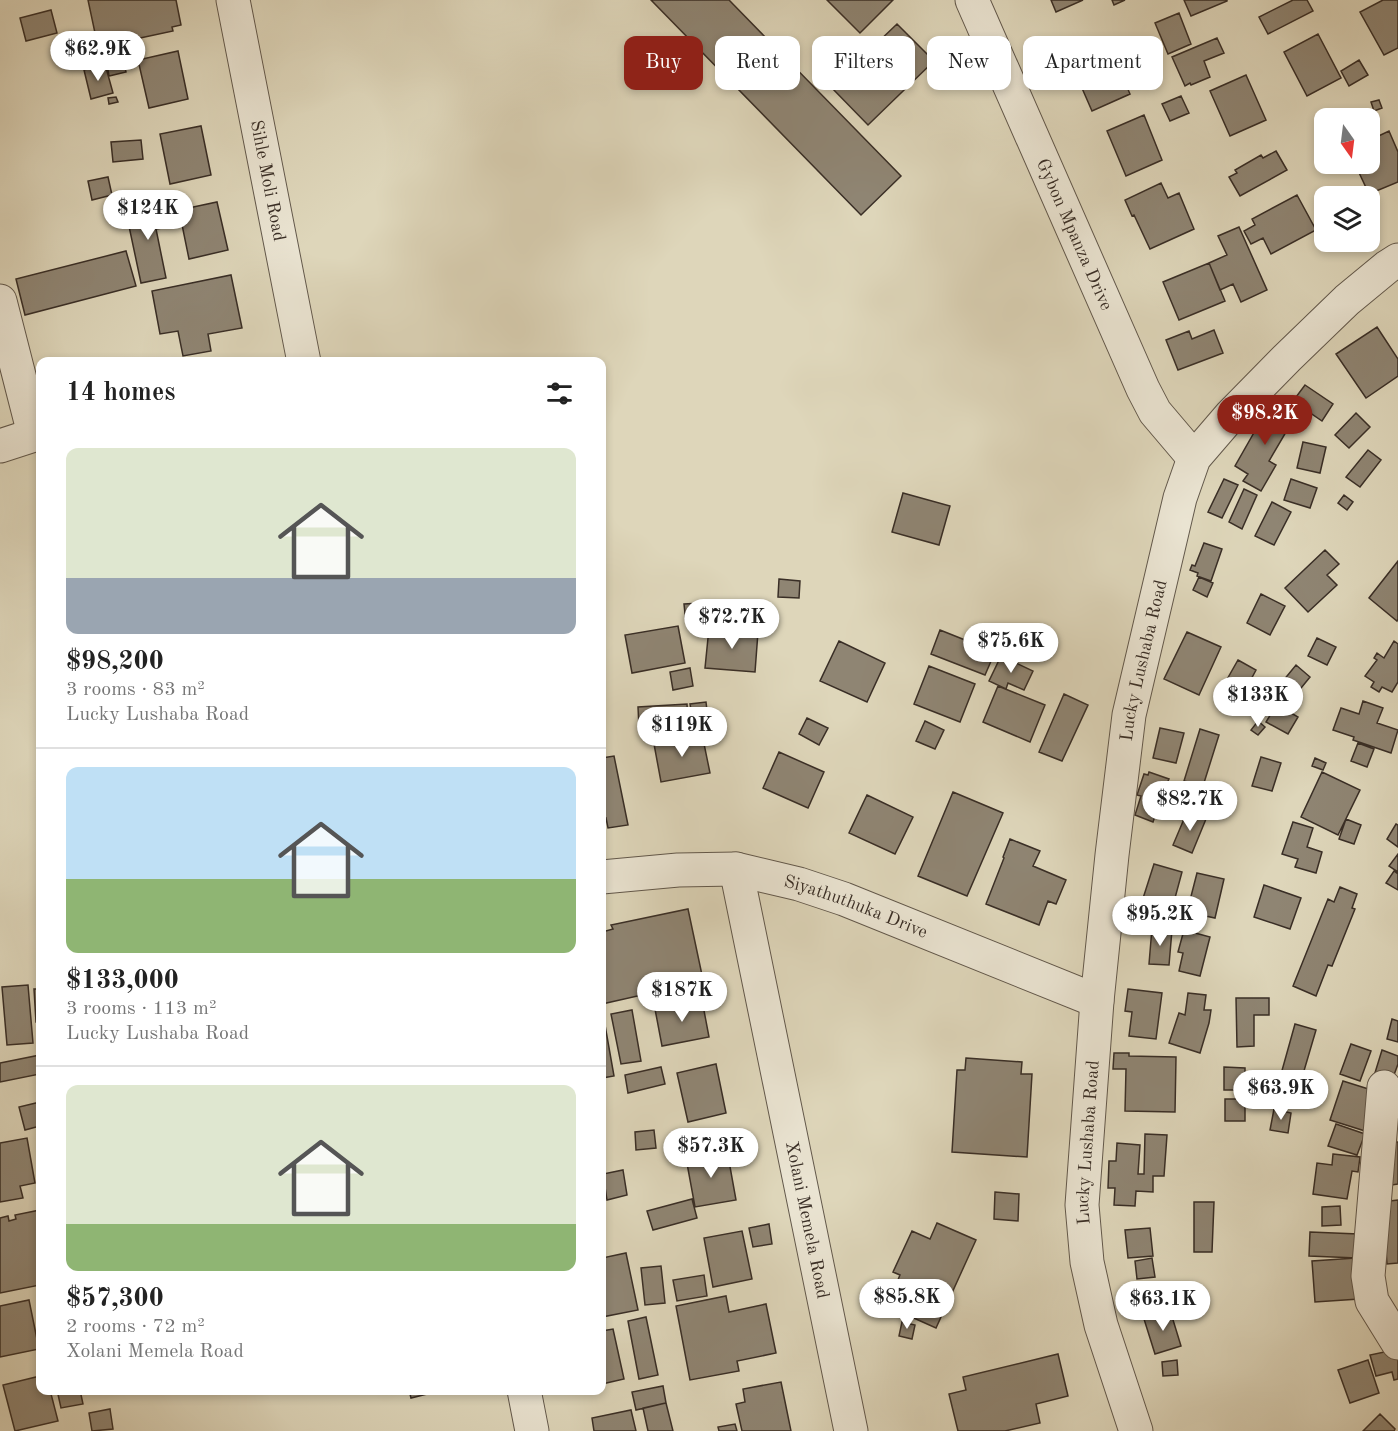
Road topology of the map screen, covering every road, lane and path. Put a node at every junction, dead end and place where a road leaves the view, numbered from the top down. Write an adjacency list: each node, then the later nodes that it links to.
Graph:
1 (233, 0): 5 (street, Sihle Moli Road)
2 (972, 0): 9 (street, Gybon Mpanza Drive)
3 (1398, 261): 9 (street, Lucky Lushaba Road)
4 (0, 301): 6 (street)
5 (303, 357)
6 (36, 430)
7 (36, 434): 8 (street)
8 (0, 446)
9 (1194, 458): 12 (street, Lucky Lushaba Road)
10 (736, 869): 11 (street, Siyathuthuka Drive); 12 (street, Siyathuthuka Drive); 17 (street, Xolani Memela Road)
11 (606, 877)
12 (1097, 1001): 18 (street, Lucky Lushaba Road)
13 (1384, 1087): 14 (street)
14 (1398, 1343)
15 (525, 1395): 16 (street)
16 (532, 1431)
17 (851, 1431)
18 (1136, 1431)

